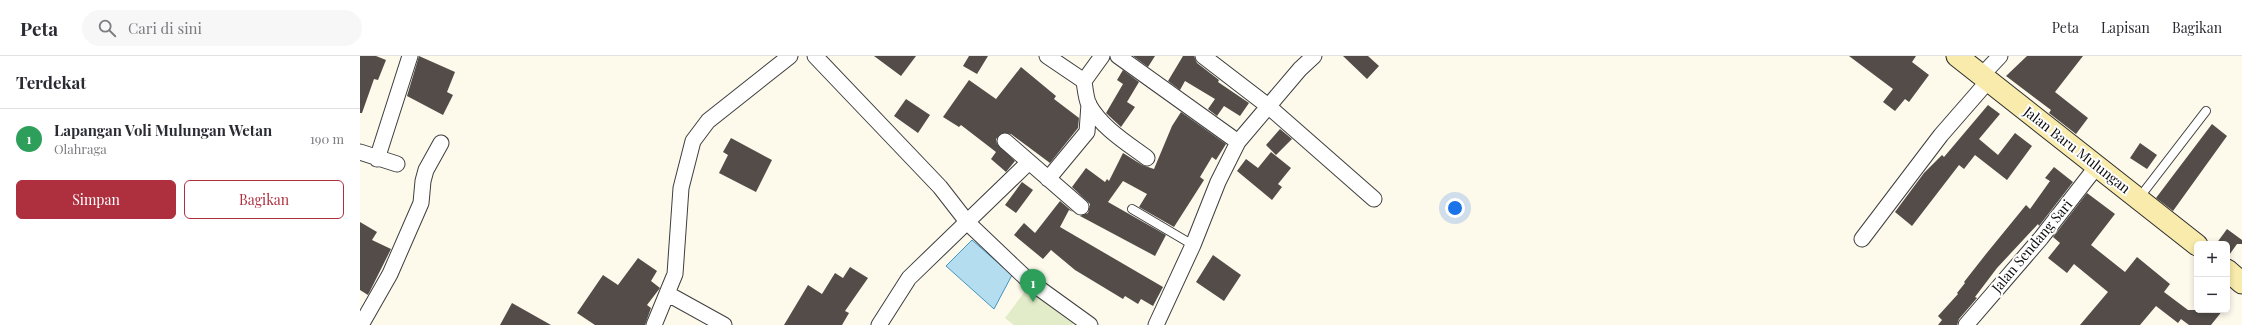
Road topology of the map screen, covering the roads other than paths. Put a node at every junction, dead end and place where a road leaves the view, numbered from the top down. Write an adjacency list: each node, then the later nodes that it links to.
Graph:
1 (410, 56): 21 (street)
2 (790, 56): 36 (street)
3 (815, 56): 30 (street)
4 (1048, 56): 12 (street)
5 (1102, 56): 12 (street)
6 (1118, 56): 17 (street)
7 (1203, 56): 14 (street)
8 (1314, 56): 14 (street)
9 (1957, 56): 11 (main road, Jalan Baru Mulungan)
10 (2000, 56): 11 (street)
11 (1986, 77): 24 (main road, Jalan Baru Mulungan); 31 (street)
12 (1084, 81): 13 (street)
13 (1089, 104): 20 (street); 25 (street)
14 (1268, 106): 17 (street); 27 (street)
15 (2206, 111): 26 (lane)
16 (1005, 141): 22 (street)
17 (1238, 142): 33 (street)
18 (441, 143): 38 (street)
19 (360, 152): 21 (street)
20 (1147, 158)
21 (377, 159): 23 (street)
22 (1029, 162): 25 (street); 30 (street)
23 (397, 164)
24 (2097, 166): 26 (main road, Jalan Baru Mulungan); 43 (street, Jalan Sendang Sari)
25 (1048, 179): 28 (street)
26 (2139, 198): 32 (main road, Jalan Baru Mulungan)
27 (1374, 200)
28 (1081, 208)
29 (1132, 209): 33 (lane)
30 (968, 223): 41 (street); 42 (street)
31 (1862, 239)
32 (2194, 243)
33 (1193, 245): 37 (street)
34 (2230, 272): 35 (main road)
35 (2242, 282)
36 (668, 294): 39 (street); 40 (street)
37 (1163, 323)
38 (361, 325)
39 (654, 325)
40 (724, 325)
41 (879, 325)
42 (1090, 325)
43 (1966, 325)

